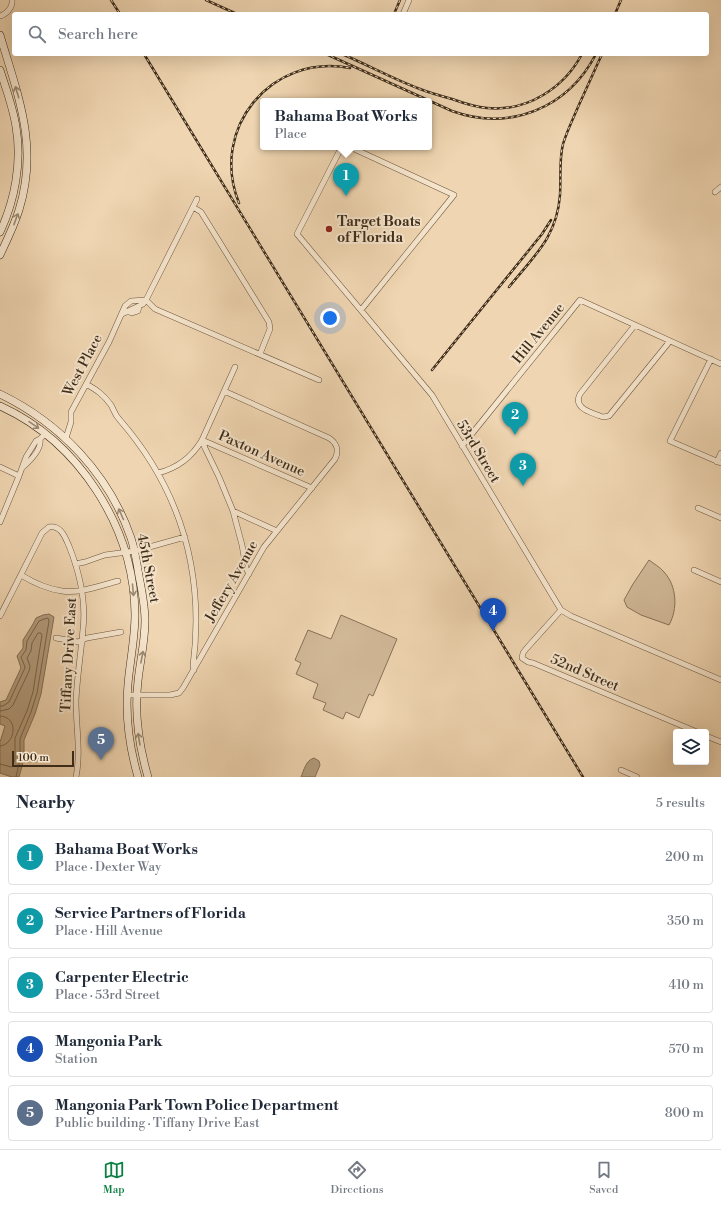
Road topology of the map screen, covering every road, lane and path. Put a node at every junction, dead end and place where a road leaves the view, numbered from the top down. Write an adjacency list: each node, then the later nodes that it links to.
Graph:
1 (12, 0): 4 (street)
2 (410, 0): 3 (street)
3 (404, 12)
4 (0, 16)
5 (0, 35): 14 (main road, one-way to 5)
6 (0, 70): 13 (main road)
7 (340, 150): 16 (street, 53rd Street)
8 (356, 150): 16 (street)
9 (721, 187): 10 (street)
10 (715, 192)
11 (197, 199): 12 (street)
12 (193, 207): 15 (street); 20 (street)
13 (0, 232)
14 (0, 255)
15 (146, 300): 17 (street); 17 (street, West Place); 20 (street)
16 (361, 310): 32 (street, 53rd Street)
17 (124, 313): 25 (street, West Place)
18 (635, 325): 19 (street, Hill Avenue); 19 (street); 32 (street, Hill Avenue)
19 (670, 341): 21 (street, Hill Avenue)
20 (260, 354): 24 (street)
21 (711, 359): 22 (street, Hill Avenue); 34 (street)
22 (721, 364)
23 (235, 367): 26 (street)
24 (319, 380)
25 (86, 384): 29 (street, West Place); 36 (street)
26 (224, 392): 31 (street); 38 (street, Jeffery Avenue)
27 (0, 394): 29 (main road, 45th Street)
28 (0, 406): 30 (main road, 45th Street, one-way to 30)
29 (62, 435): 30 (main road); 45 (main road, 45th Street, one-way to 29)
30 (43, 436): 37 (street); 46 (main road, 45th Street)
31 (202, 440): 36 (street); 38 (street, Paxton Avenue); 40 (street)
32 (462, 446): 54 (street, 53rd Street)
33 (721, 453): 34 (street)
34 (719, 463)
35 (0, 467): 37 (street)
36 (158, 473): 44 (street)
37 (20, 476): 42 (street)
38 (312, 488): 43 (street, Jeffery Avenue)
39 (698, 508): 41 (street)
40 (232, 511): 43 (street); 49 (street)
41 (721, 518)
42 (0, 522)
43 (277, 531): 49 (street, Jeffery Avenue)
44 (185, 537): 45 (street); 59 (street)
45 (135, 551): 46 (street); 61 (main road, 45th Street, one-way to 45)
46 (125, 552): 47 (street); 62 (main road, 45th Street, one-way to 62)
47 (75, 564): 50 (street, Tiffany Drive East); 53 (street, Tiffany Drive East)
48 (694, 570): 52 (street)
49 (249, 574): 59 (street, Jeffery Avenue)
50 (21, 575): 53 (street); 55 (street)
51 (118, 581): 53 (street)
52 (721, 582)
53 (83, 590): 58 (street, Tiffany Drive East)
54 (560, 610): 60 (street); 63 (street, 52nd Street)
55 (0, 616)
56 (121, 632): 58 (street)
57 (56, 638): 58 (street)
58 (82, 641): 67 (street, Tiffany Drive East)
59 (194, 671): 61 (street, Jeffery Avenue)
60 (721, 680)
61 (137, 695): 62 (street, Jeffery Avenue); 69 (main road, 45th Street, one-way to 61)
62 (128, 696): 68 (main road, 45th Street)
63 (690, 729)
64 (709, 737): 65 (street)
65 (721, 742)
66 (621, 770): 70 (street)
67 (76, 777)
68 (138, 777)
69 (148, 777)
70 (637, 777)

